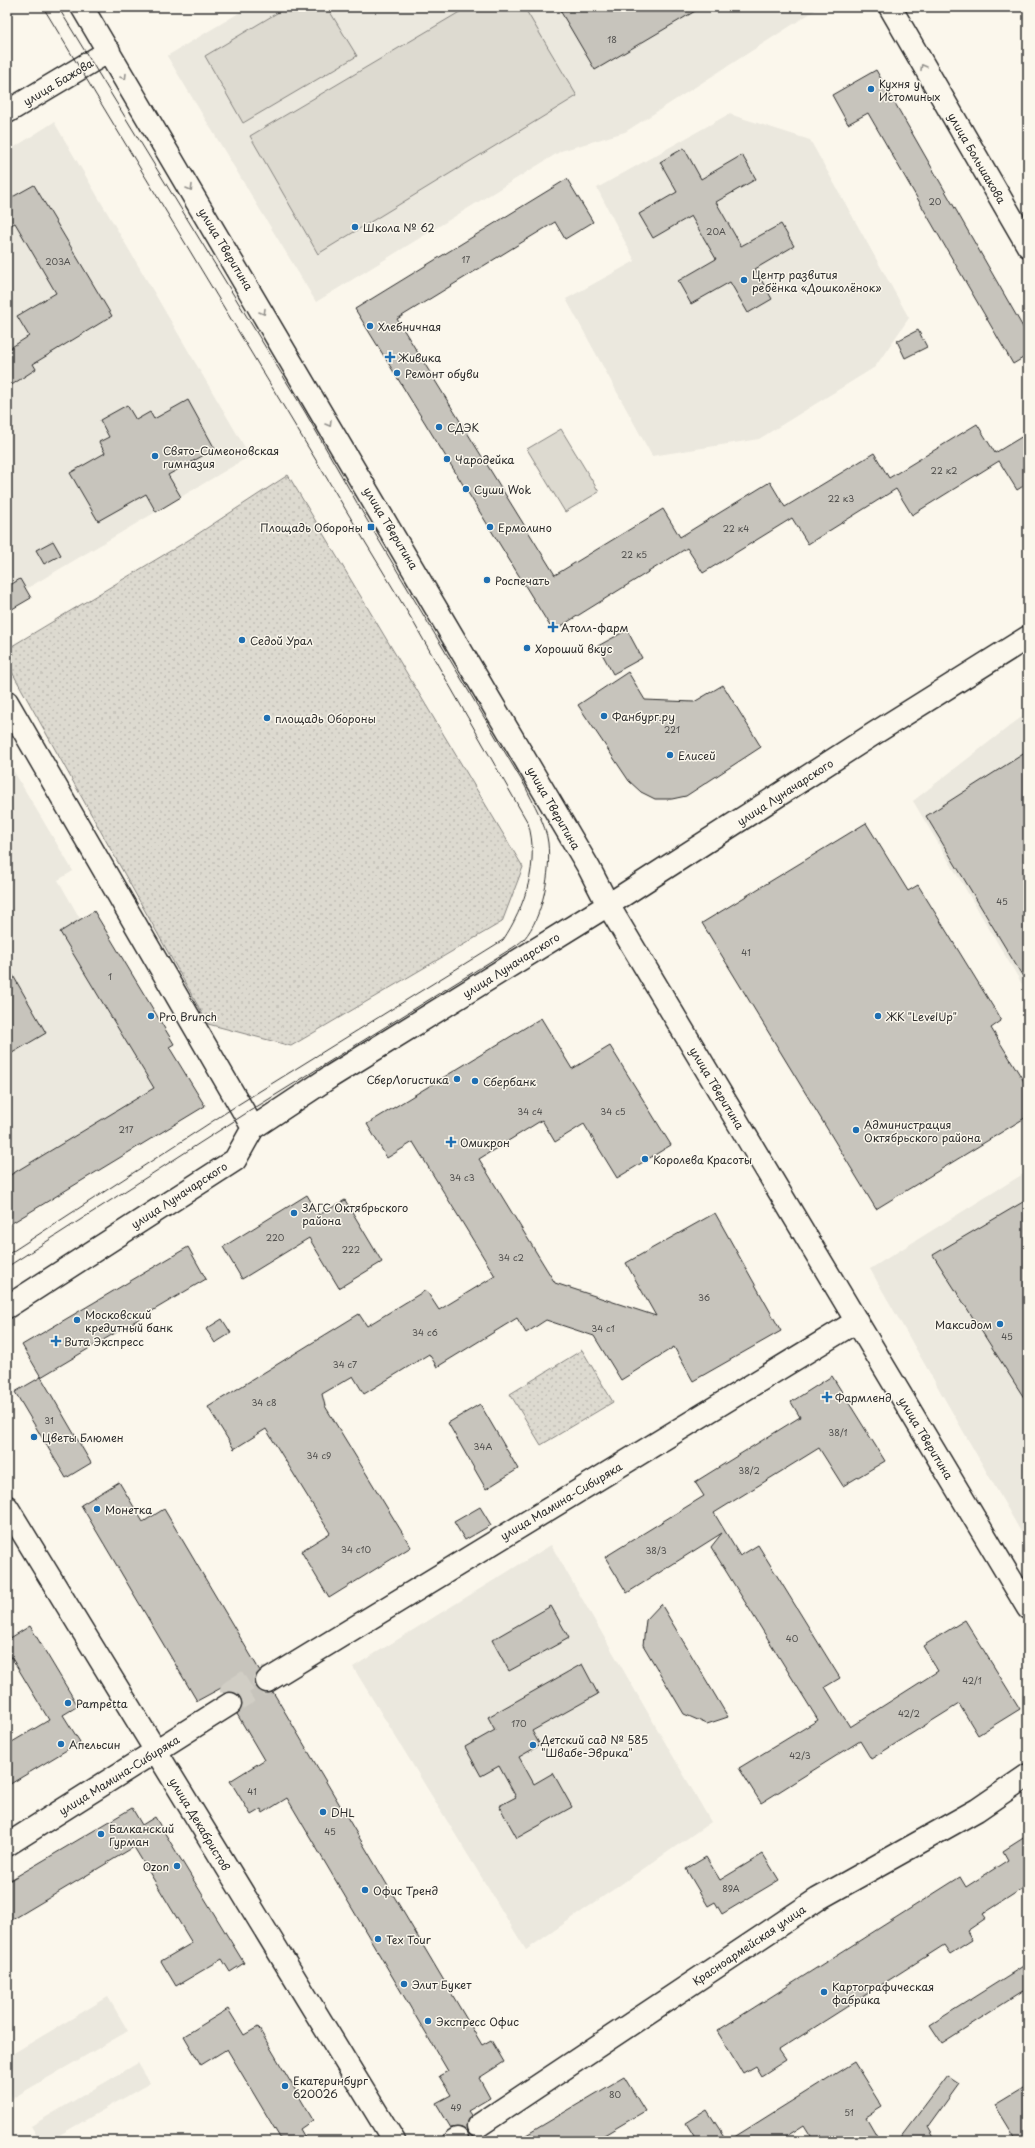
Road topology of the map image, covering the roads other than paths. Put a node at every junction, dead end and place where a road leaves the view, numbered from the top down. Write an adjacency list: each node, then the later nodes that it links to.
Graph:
1 (82, 7): 3 (street, улица Тверитина)
2 (890, 7): 5 (street, улица Большакова, one-way to 2)
3 (109, 51): 4 (street, улица Бажова); 8 (street, улица Тверитина, one-way to 8)
4 (7, 112)
5 (1028, 246)
6 (1028, 637): 8 (street, улица Луначарского)
7 (7, 702): 9 (street)
8 (608, 905): 9 (street, улица Луначарского); 11 (street, улица Тверитина)
9 (253, 1128): 10 (street, улица Луначарского)
10 (7, 1307)
11 (856, 1321): 13 (street, улица Тверитина); 14 (street, улица Мамина-Сибиряка)
12 (7, 1507): 16 (street, улица Декабристов)
13 (1028, 1608)
14 (266, 1681)
15 (230, 1704): 16 (street, улица Мамина-Сибиряка)
16 (156, 1752): 18 (street, улица Мамина-Сибиряка); 20 (street, улица Декабристов)
17 (1028, 1775): 19 (street, Красноармейская улица)
18 (7, 1845)
19 (478, 2126)
20 (394, 2141)

